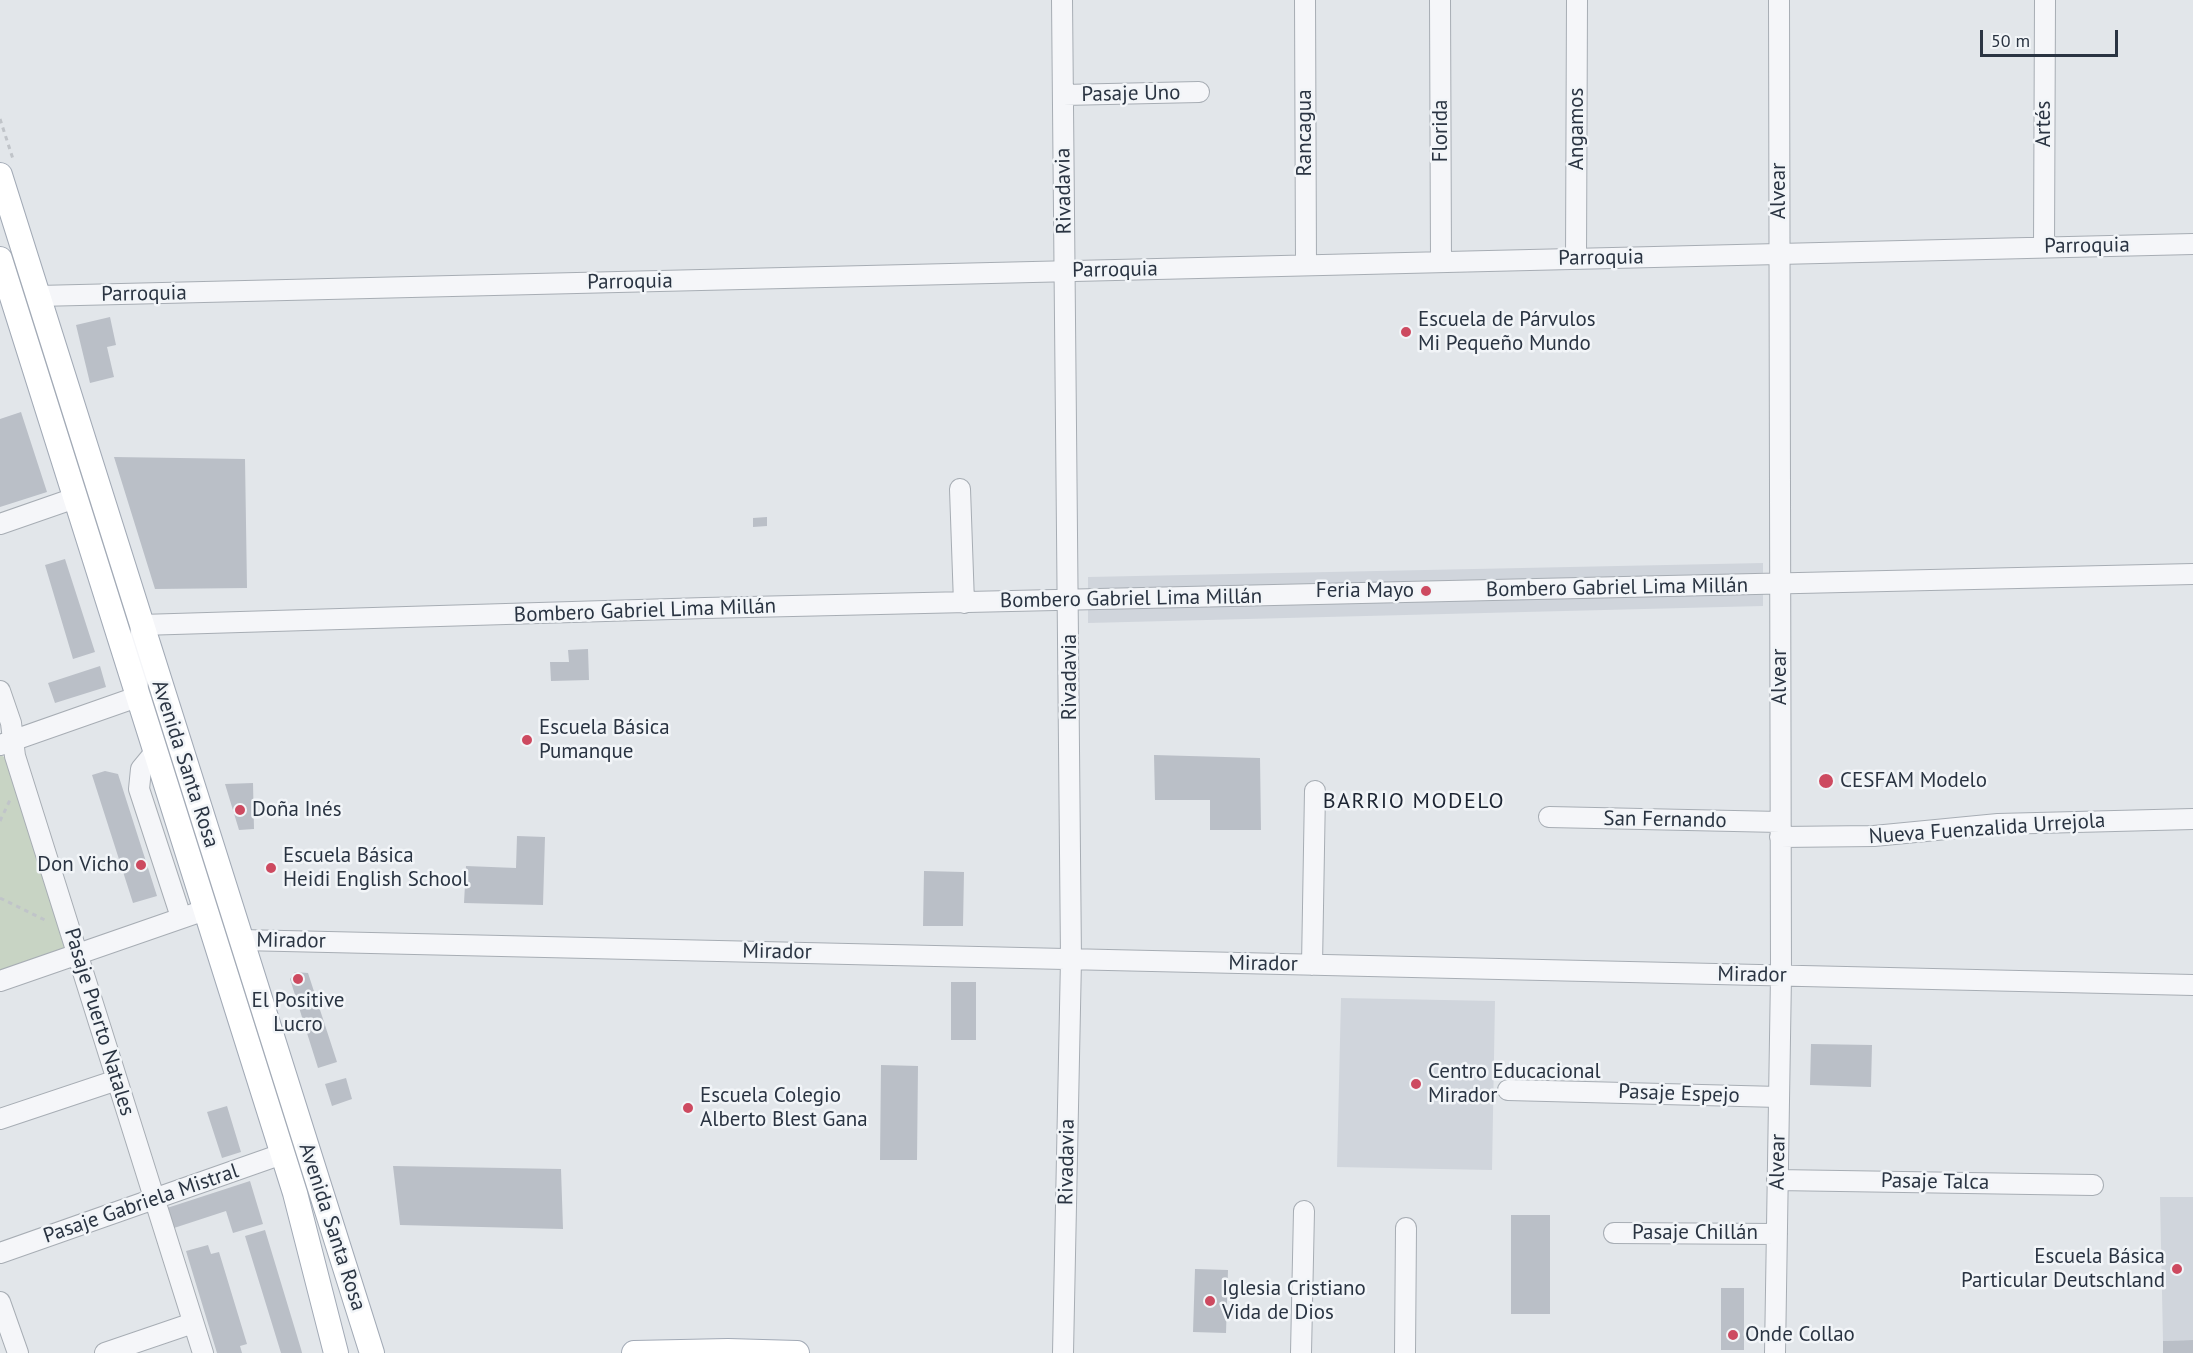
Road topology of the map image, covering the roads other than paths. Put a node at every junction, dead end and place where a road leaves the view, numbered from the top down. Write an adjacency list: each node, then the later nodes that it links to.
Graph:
1 (1062, 0): 8 (street, Rivadavia)
2 (1305, 0): 16 (street, Rancagua)
3 (1440, 0): 14 (street, Florida)
4 (1576, 0): 13 (street, Angamos)
5 (1779, 0): 12 (street, Alvear)
6 (2044, 0): 11 (street, Artés)
7 (1199, 92): 8 (street, Pasaje Uno)
8 (1063, 95): 17 (street, Rivadavia)
9 (0, 175): 18 (main road, Avenida Santa Rosa)
10 (2193, 243): 11 (street, Parroquia)
11 (2044, 247): 12 (street, Parroquia)
12 (1780, 254): 13 (street, Parroquia); 25 (street, Alvear)
13 (1576, 259): 14 (street, Parroquia)
14 (1441, 262): 16 (street, Parroquia)
15 (1, 263): 20 (main road, Avenida Santa Rosa)
16 (1306, 265): 17 (street, Parroquia)
17 (1064, 271): 18 (street, Parroquia); 26 (street, Rivadavia)
18 (38, 296): 19 (main road, Avenida Santa Rosa)
19 (77, 420): 20 (street); 28 (main road, Avenida Santa Rosa)
20 (54, 430): 22 (main road, Avenida Santa Rosa)
21 (960, 489): 27 (street)
22 (75, 498): 23 (street); 30 (main road, Avenida Santa Rosa)
23 (0, 524)
24 (2193, 574): 25 (street, Bombero Gabriel Lima Millán)
25 (1780, 584): 26 (street, Bombero Gabriel Lima Millán); 36 (street, Alvear)
26 (1069, 601): 27 (street, Bombero Gabriel Lima Millán); 41 (street, Rivadavia)
27 (964, 603): 28 (street, Bombero Gabriel Lima Millán)
28 (141, 625): 30 (street); 39 (main road, Avenida Santa Rosa)
29 (0, 691): 31 (street, Pasaje Puerto Natales)
30 (137, 697): 31 (street); 32 (main road, Avenida Santa Rosa)
31 (6, 743): 40 (street, Pasaje Puerto Natales)
32 (154, 752): 37 (main road, Avenida Santa Rosa); 38 (street, Avenida Santa Rosa)
33 (1315, 791): 42 (street, Mirador)
34 (1549, 818): 36 (street, San Fernando)
35 (2193, 819): 36 (street, Nueva Fuenzalida Urrejola)
36 (1780, 830): 43 (street, Alvear)
37 (205, 910): 38 (street); 50 (main road, Avenida Santa Rosa)
38 (181, 917): 40 (street)
39 (241, 940): 41 (street, Mirador); 65 (main road, Avenida Santa Rosa)
40 (77, 954): 44 (street); 46 (street, Pasaje Puerto Natales)
41 (1071, 959): 42 (street, Mirador); 68 (street, Rivadavia)
42 (1312, 965): 43 (street, Mirador)
43 (1780, 975): 45 (street, Mirador); 48 (street, Alvear)
44 (0, 981)
45 (2193, 985)
46 (117, 1080): 49 (street); 53 (street, Pasaje Puerto Natales)
47 (1508, 1090): 48 (street, Pasaje Espejo)
48 (1779, 1097): 51 (street, Alvear)
49 (0, 1119)
50 (282, 1154): 53 (street, Pasaje Gabriela Mistral); 64 (main road, Avenida Santa Rosa)
51 (1778, 1180): 52 (street, Pasaje Talca); 57 (street, Alvear)
52 (2093, 1185)
53 (154, 1199): 58 (street, Pasaje Gabriela Mistral); 60 (street, Pasaje Puerto Natales)
54 (1304, 1211): 69 (street)
55 (1406, 1228): 70 (street)
56 (1614, 1233): 57 (street, Pasaje Chillán)
57 (1777, 1234): 71 (street, Alvear)
58 (0, 1253)
59 (0, 1302): 61 (street)
60 (193, 1323): 62 (street); 63 (street, Pasaje Puerto Natales)
61 (18, 1353)
62 (105, 1353)
63 (203, 1353)
64 (336, 1353)
65 (372, 1353)
66 (634, 1353): 67 (main road)
67 (797, 1353)
68 (1063, 1353)
69 (1301, 1353)
70 (1405, 1353)
71 (1775, 1353)

